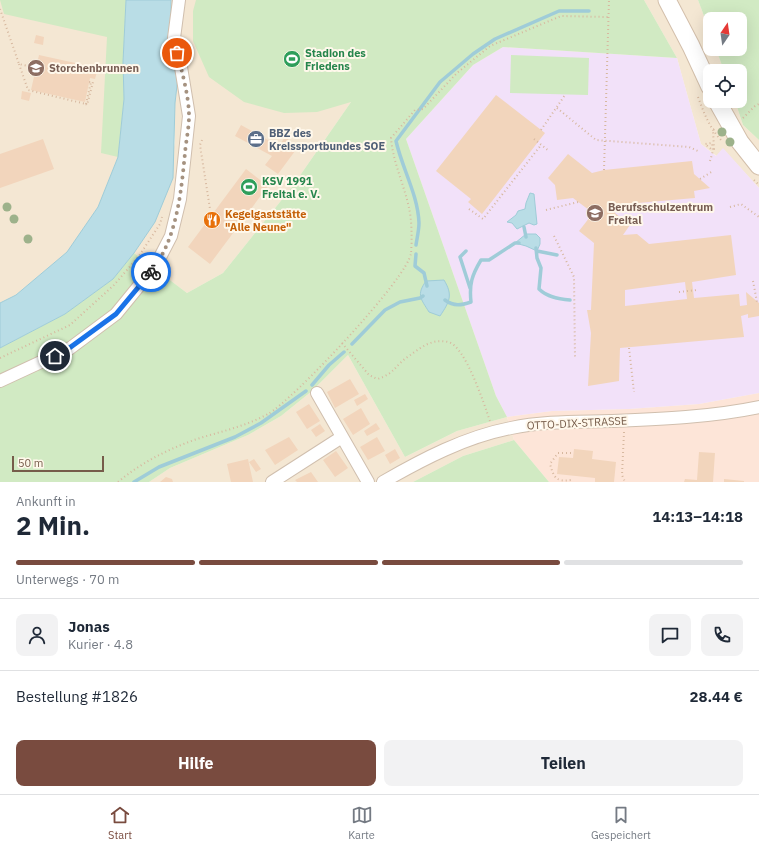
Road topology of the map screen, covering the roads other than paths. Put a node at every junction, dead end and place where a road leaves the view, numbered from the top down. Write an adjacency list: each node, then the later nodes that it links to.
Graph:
1 (178, 0): 6 (street)
2 (667, 0): 3 (main road)
3 (703, 71)
4 (720, 108): 5 (main road)
5 (759, 166)
6 (0, 381)
7 (317, 393): 9 (street)
8 (759, 407): 12 (street, OTTO-DIX-STRASSE)
9 (342, 437): 10 (street); 11 (street)
10 (272, 482)
11 (368, 482)
12 (383, 482)

